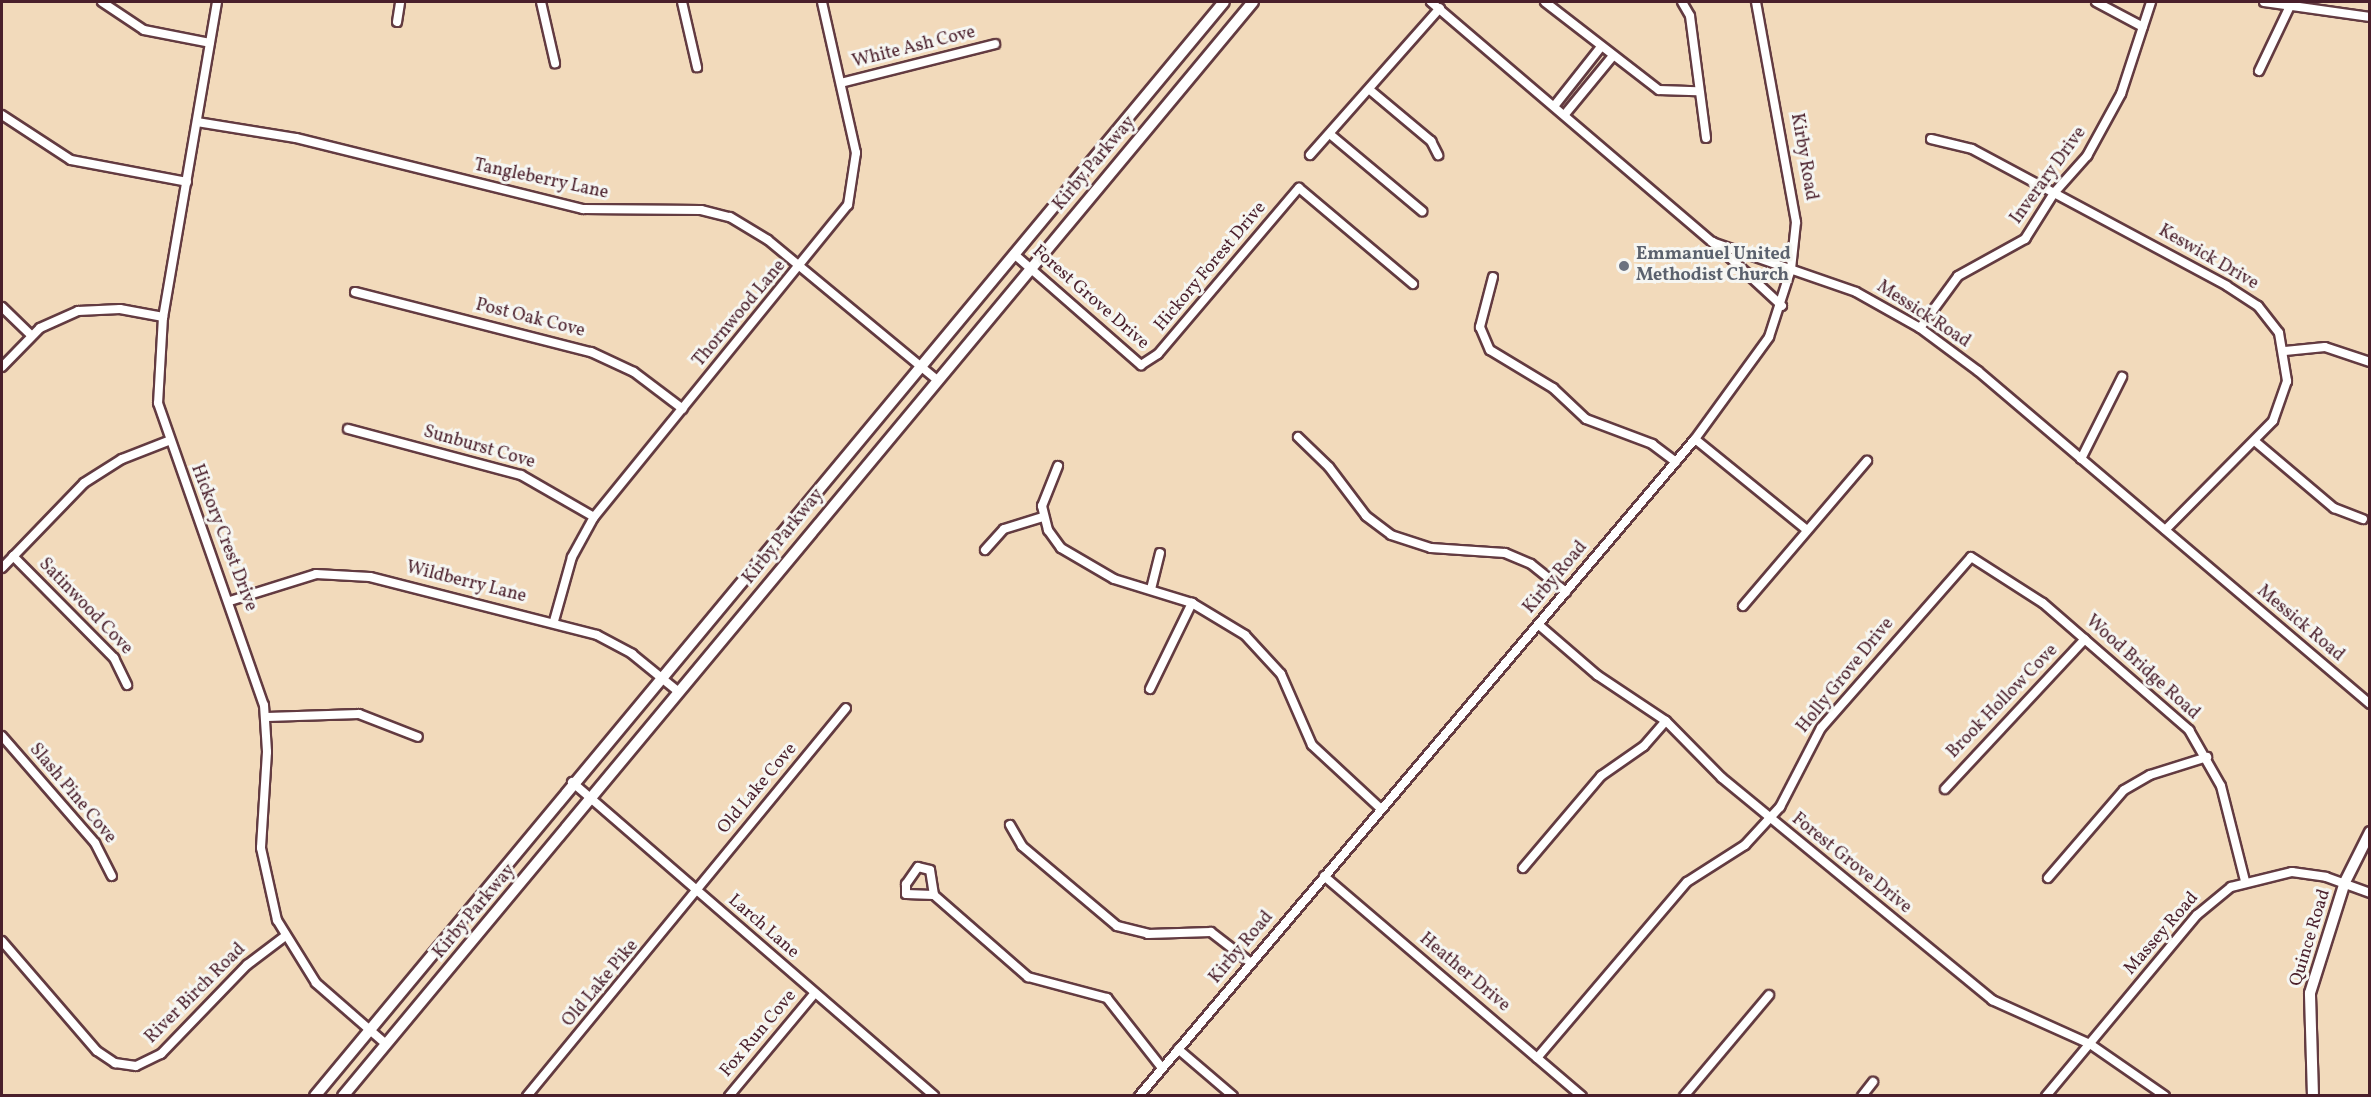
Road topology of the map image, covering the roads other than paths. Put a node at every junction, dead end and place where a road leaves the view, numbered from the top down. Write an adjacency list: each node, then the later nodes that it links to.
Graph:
1 (102, 2): 23 (street)
2 (217, 2): 23 (street, Hickory Crest Drive)
3 (400, 2): 21 (street)
4 (541, 2): 27 (street)
5 (682, 2): 28 (street)
6 (822, 2): 30 (street, Thornwood Lane)
7 (1224, 2): 46 (main road, Kirby Parkway)
8 (1253, 2): 48 (main road, Kirby Parkway)
9 (1431, 2): 18 (street, Messick Road)
10 (1545, 2): 19 (street)
11 (1562, 2): 19 (street)
12 (1682, 2): 32 (street)
13 (1756, 2): 49 (street, Kirby Road)
14 (2096, 2): 22 (street)
15 (2151, 2): 22 (street, Inverary Drive)
16 (2264, 2): 17 (street)
17 (2290, 6): 20 (street); 29 (street)
18 (1440, 8): 31 (street); 33 (street, Messick Road)
19 (1555, 10): 25 (street)
20 (2370, 17)
21 (397, 22)
22 (2143, 27): 43 (street, Inverary Drive)
23 (210, 43): 36 (street, Hickory Crest Drive)
24 (995, 44): 30 (street, White Ash Cove)
25 (1600, 48): 26 (street); 33 (street)
26 (1612, 57): 32 (street); 34 (street)
27 (555, 63)
28 (697, 67)
29 (2259, 71)
30 (842, 83): 47 (street, Thornwood Lane)
31 (1370, 90): 37 (street); 41 (street)
32 (1696, 92): 38 (street)
33 (1555, 105): 34 (street, Messick Road)
34 (1566, 113): 45 (street, Messick Road)
35 (2, 115): 42 (street)
36 (197, 122): 42 (street, Hickory Crest Drive); 47 (street, Tangleberry Lane)
37 (1331, 135): 40 (street); 44 (street)
38 (1706, 138)
39 (1931, 139): 43 (street, Keswick Drive)
40 (1310, 155)
41 (1438, 155)
42 (187, 182): 55 (street, Hickory Crest Drive)
43 (2054, 192): 56 (street, Inverary Drive); 58 (street, Keswick Drive)
44 (1422, 211)
45 (1712, 242): 49 (street, Messick Road); 54 (street)
46 (1014, 254): 48 (street, Forest Grove Drive); 61 (main road, Kirby Parkway)
47 (801, 267): 61 (street, Tangleberry Lane); 65 (street, Thornwood Lane)
48 (1029, 267): 60 (street, Forest Grove Drive); 64 (main road, Kirby Parkway)
49 (1791, 269): 54 (street, Kirby Road); 56 (street, Messick Road)
50 (1493, 277): 73 (street)
51 (1413, 284): 60 (street, Hickory Forest Drive)
52 (356, 292): 65 (street, Post Oak Cove)
53 (2, 306): 57 (street)
54 (1782, 306): 68 (street, Kirby Road)
55 (163, 316): 57 (street); 69 (street, Hickory Crest Drive)
56 (1920, 328): 71 (street, Messick Road)
57 (32, 335): 62 (street)
58 (2286, 351): 59 (street); 70 (street)
59 (2370, 362)
60 (1145, 364)
61 (920, 366): 64 (street, Tangleberry Lane); 93 (main road, Kirby Parkway)
62 (2, 367)
63 (2122, 377): 71 (street)
64 (936, 379): 96 (main road, Kirby Parkway)
65 (683, 409): 75 (street, Thornwood Lane)
66 (348, 429): 75 (street, Sunburst Cove)
67 (1298, 437): 86 (street)
68 (1695, 440): 73 (street, Kirby Road); 78 (street)
69 (168, 441): 82 (street); 87 (street, Hickory Crest Drive)
70 (2257, 442): 77 (street); 79 (street)
71 (2081, 459): 79 (street, Messick Road)
72 (1867, 461): 78 (street)
73 (1676, 462): 86 (street, Kirby Road)
74 (1058, 466): 76 (street)
75 (594, 517): 90 (street, Thornwood Lane)
76 (1043, 517): 80 (street); 85 (street)
77 (2362, 519)
78 (1807, 530): 89 (street)
79 (2165, 530): 97 (street, Messick Road)
80 (985, 550)
81 (1160, 553): 85 (street)
82 (13, 556): 84 (street); 94 (street, Satinwood Cove)
83 (1971, 557): 92 (street, Wood Bridge Road); 108 (street, Holly Grove Drive)
84 (2, 568)
85 (1151, 589): 88 (street)
86 (1566, 592): 91 (street, Kirby Road)
87 (230, 601): 90 (street, Wildberry Lane); 99 (street, Hickory Crest Drive)
88 (1192, 603): 95 (street); 107 (street)
89 (1743, 606)
90 (554, 621): 93 (street, Wildberry Lane)
91 (1539, 625): 100 (street, Forest Grove Drive); 107 (street, Kirby Road)
92 (2085, 639): 103 (street, Wood Bridge Road); 105 (street, Brook Hollow Cove)
93 (661, 676): 96 (street, Wildberry Lane); 104 (main road, Kirby Parkway)
94 (127, 685)
95 (1150, 689)
96 (679, 692): 106 (main road, Kirby Parkway)
97 (2370, 704)
98 (846, 708): 117 (street, Old Lake Cove)
99 (267, 717): 102 (street); 120 (street, Hickory Crest Drive)
100 (1666, 721): 108 (street, Forest Grove Drive); 111 (street)
101 (2, 736): 112 (street, Slash Pine Cove)
102 (418, 737)
103 (2207, 757): 114 (street); 115 (street, Wood Bridge Road)
104 (572, 782): 106 (street, Larch Lane); 125 (main road, Kirby Parkway)
105 (1944, 789)
106 (591, 798): 117 (street, Larch Lane); 126 (main road, Kirby Parkway)
107 (1382, 809): 113 (street, Kirby Road)
108 (1770, 818): 127 (street, Forest Grove Drive); 129 (street, Holly Grove Drive)
109 (1010, 825): 122 (street)
110 (2370, 832): 116 (main road, Quince Road)
111 (1523, 868)
112 (112, 876)
113 (1324, 876): 122 (street, Kirby Road); 129 (street, Heather Drive)
114 (2048, 878)
115 (2245, 881): 116 (street, Massey Road); 127 (street, Massey Road)
116 (2345, 882): 118 (street, Massey Road); 144 (main road, Quince Road)
117 (695, 890): 123 (street, Larch Lane); 134 (street, Old Lake Pike)
118 (2370, 893)
119 (934, 895): 130 (street)
120 (284, 937): 121 (street, River Birch Road); 125 (street, Hickory Crest Drive)
121 (2, 941)
122 (1251, 963): 128 (street, Kirby Road)
123 (814, 994): 135 (street, Fox Run Cove); 136 (street, Larch Lane)
124 (1769, 995): 140 (street)
125 (369, 1029): 126 (street, Hickory Crest Drive); 132 (main road, Kirby Parkway)
126 (386, 1044): 133 (main road, Kirby Parkway)
127 (2090, 1044): 142 (street, Massey Road); 143 (street, Forest Grove Drive)
128 (1178, 1049): 130 (street, Kirby Road); 138 (street)
129 (1537, 1058): 139 (street, Heather Drive)
130 (1162, 1068): 137 (street, Kirby Road)
131 (1873, 1082): 141 (street)
132 (315, 1095)
133 (343, 1095)
134 (527, 1095)
135 (729, 1095)
136 (933, 1095)
137 (1139, 1095)
138 (1233, 1095)
139 (1582, 1095)
140 (1684, 1095)
141 (1862, 1095)
142 (2046, 1095)
143 (2165, 1095)
144 (2313, 1095)

